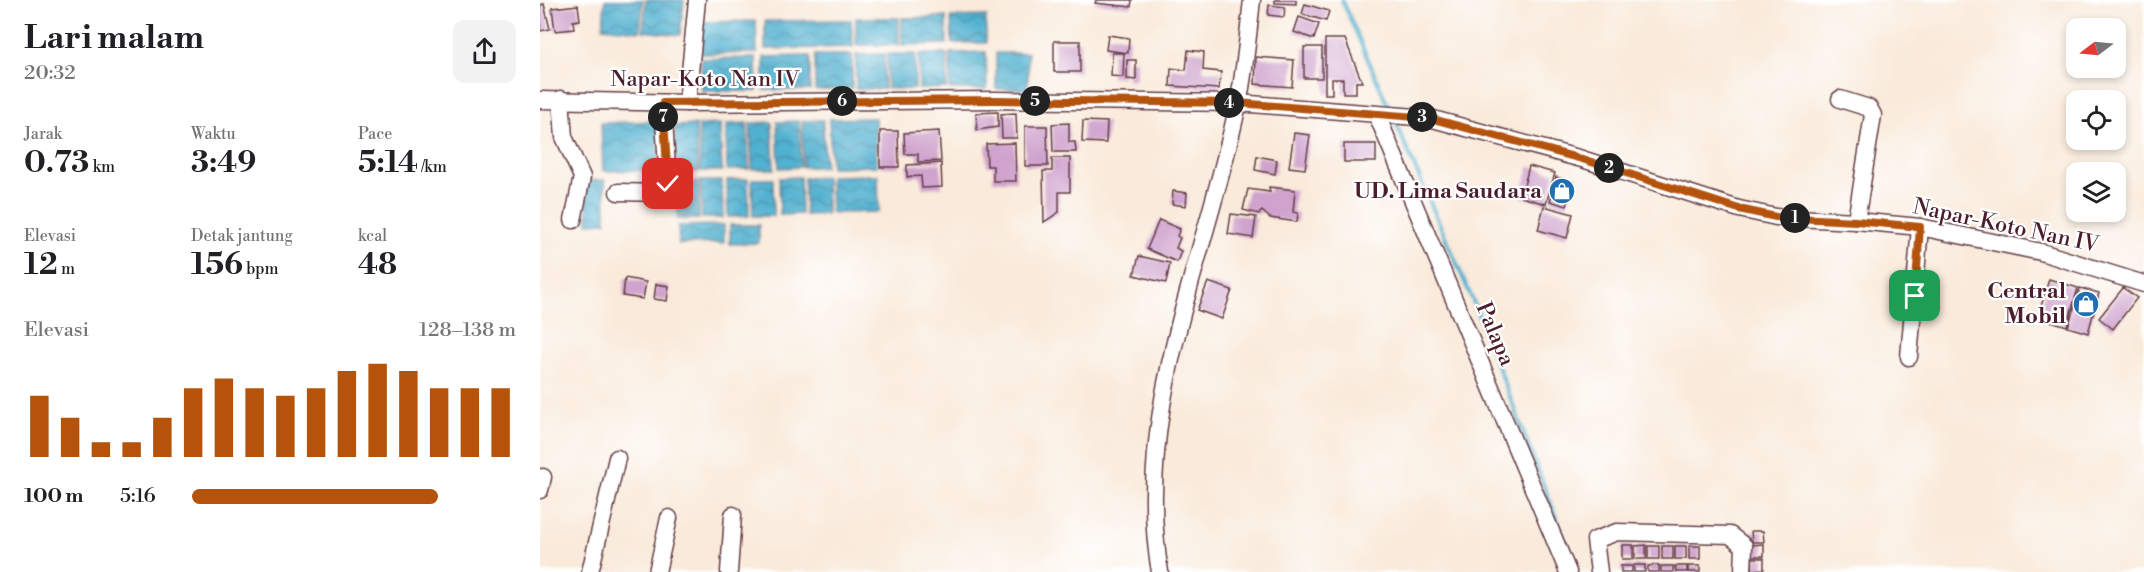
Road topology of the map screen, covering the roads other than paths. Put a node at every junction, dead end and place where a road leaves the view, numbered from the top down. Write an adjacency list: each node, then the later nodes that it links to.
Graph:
1 (697, 0): 7 (street)
2 (1252, 0): 8 (street)
3 (561, 99): 5 (street, Napar-Koto Nan IV); 6 (street, Napar-Koto Nan IV); 11 (street)
4 (1840, 99): 12 (street)
5 (540, 100)
6 (663, 103): 7 (street, Napar-Koto Nan IV); 10 (street)
7 (687, 103): 8 (street, Napar-Koto Nan IV)
8 (1238, 103): 9 (street, Napar-Koto Nan IV); 22 (street)
9 (1379, 115): 12 (street, Napar-Koto Nan IV); 23 (street, Palapa)
10 (618, 192)
11 (573, 220)
12 (1856, 221): 13 (street, Napar-Koto Nan IV)
13 (1920, 227): 14 (street, Napar-Koto Nan IV); 15 (street)
14 (2144, 284)
15 (1909, 357)
16 (617, 458): 19 (street)
17 (733, 514): 21 (street)
18 (669, 518): 20 (street)
19 (590, 572)
20 (657, 572)
21 (729, 572)
22 (1160, 572)
23 (1568, 572)
24 (1599, 572): 25 (street)
25 (1743, 572)

